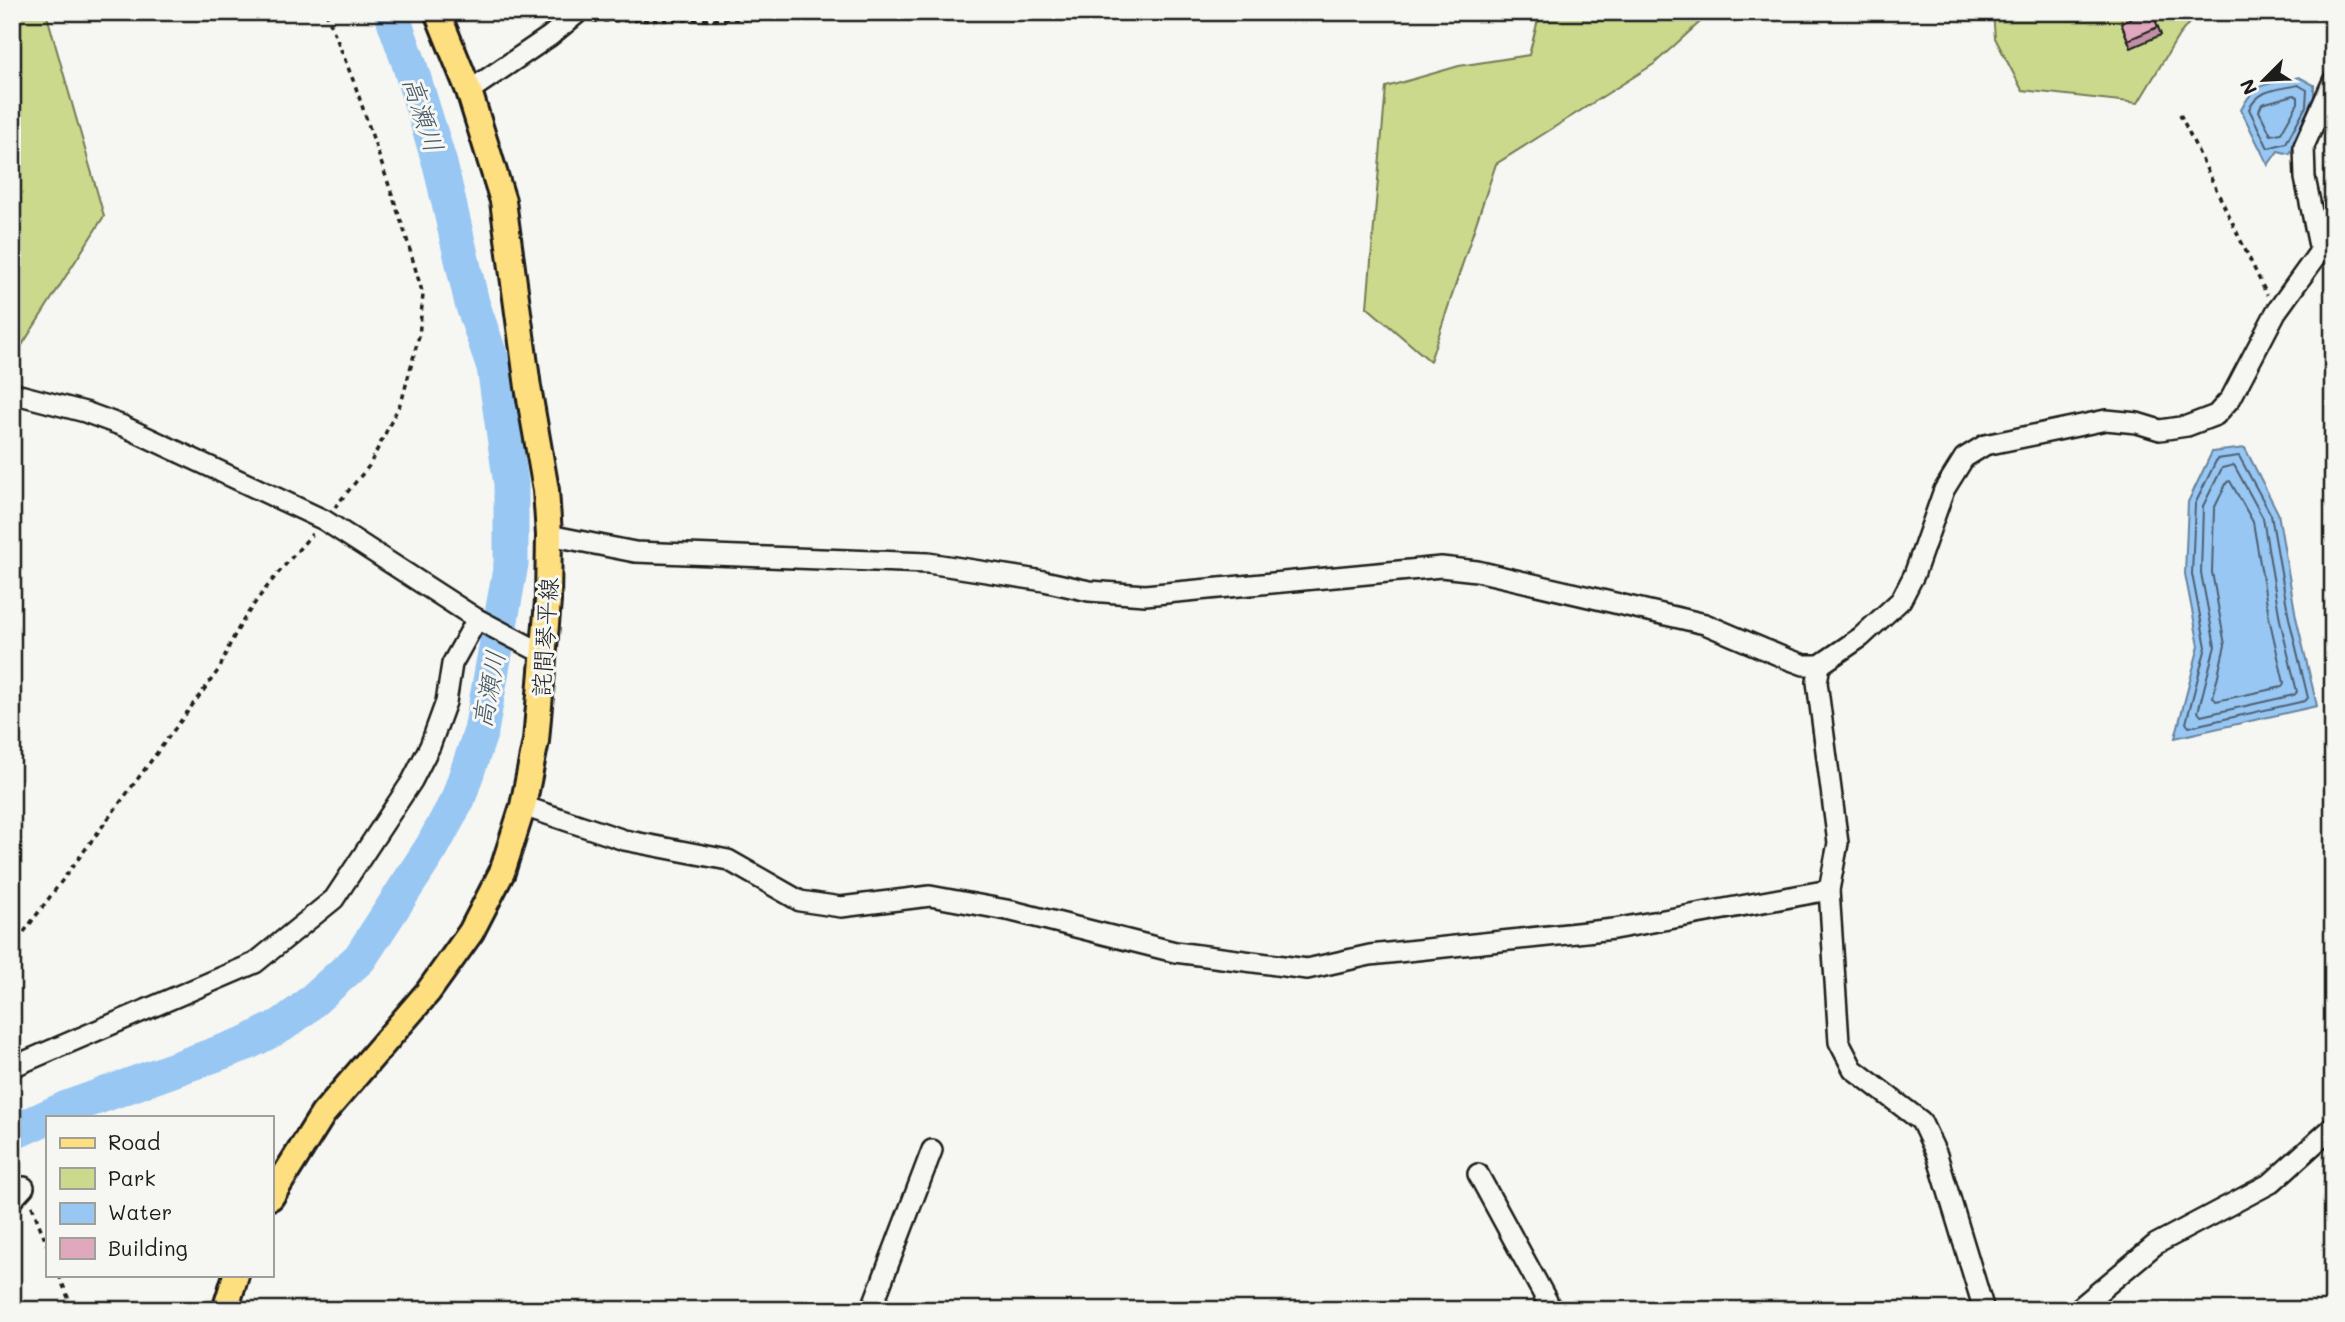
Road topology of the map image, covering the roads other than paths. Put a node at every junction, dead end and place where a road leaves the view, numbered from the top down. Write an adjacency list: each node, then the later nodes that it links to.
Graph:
1 (437, 12): 4 (main road, 詫間琴平線)
2 (575, 17): 4 (street)
3 (2333, 81): 5 (street)
4 (469, 91): 7 (main road, 詫間琴平線)
5 (2326, 246): 10 (street)
6 (12, 393): 8 (street)
7 (549, 535): 9 (main road, 詫間琴平線); 10 (street)
8 (477, 619): 9 (street); 13 (street)
9 (544, 654): 11 (main road, 詫間琴平線)
10 (1821, 665): 12 (street)
11 (523, 806): 12 (street); 17 (main road, 詫間琴平線)
12 (1829, 890): 22 (street)
13 (12, 1067)
14 (2333, 1127): 23 (street)
15 (932, 1150): 20 (street)
16 (1478, 1174): 21 (street)
17 (273, 1194)
18 (236, 1276): 19 (main road)
19 (225, 1310)
20 (871, 1310)
21 (1552, 1310)
22 (1984, 1310)
23 (2077, 1310)

